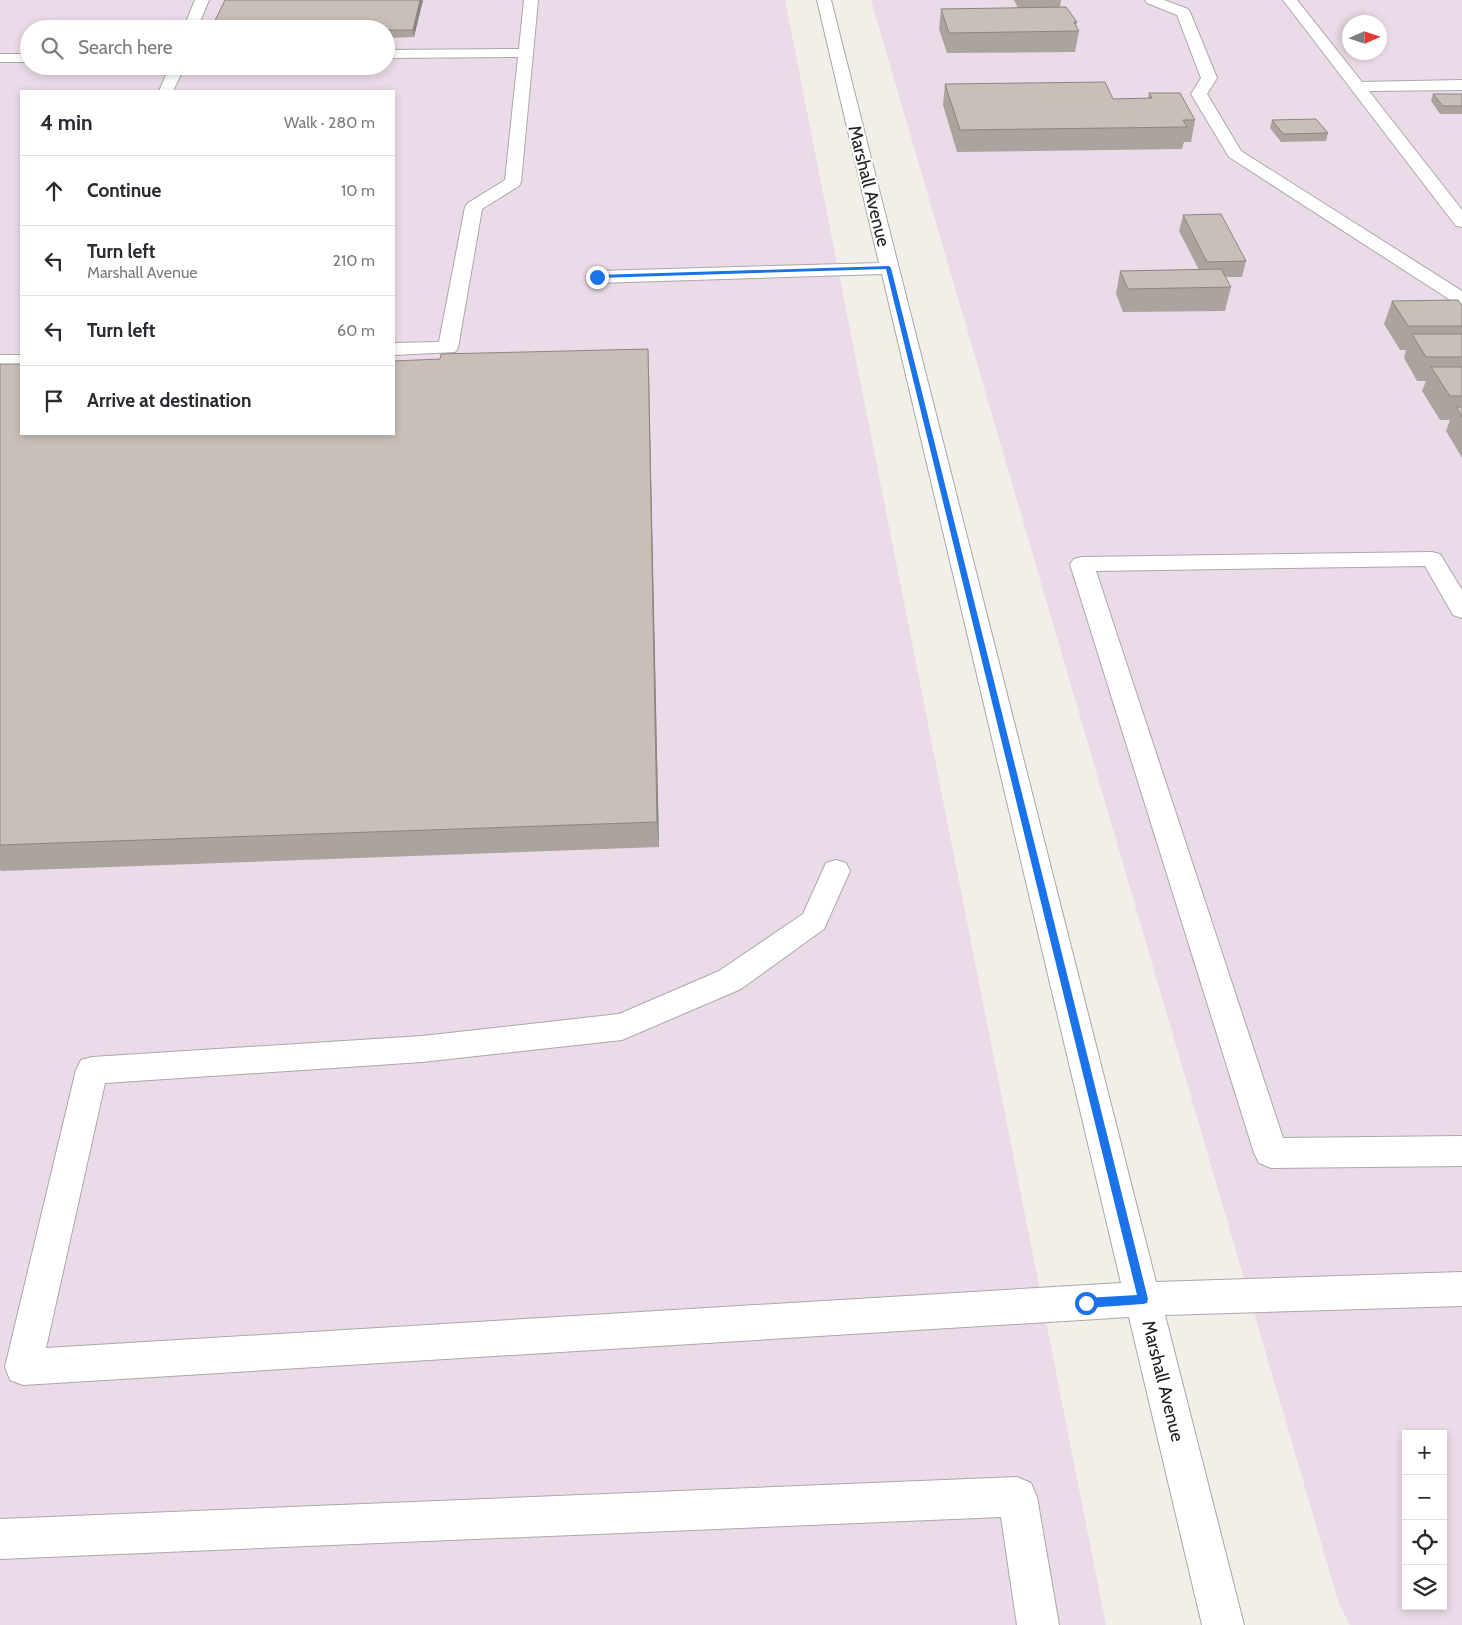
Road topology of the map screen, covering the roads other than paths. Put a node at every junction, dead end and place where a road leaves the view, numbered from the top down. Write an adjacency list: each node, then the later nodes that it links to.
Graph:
1 (202, 0): 6 (street)
2 (531, 0): 7 (street)
3 (824, 0): 16 (street, Marshall Avenue)
4 (1152, 0): 18 (street)
5 (1290, 0): 13 (street)
6 (194, 20)
7 (525, 53): 8 (street); 19 (street)
8 (395, 54)
9 (0, 58): 10 (street)
10 (20, 58)
11 (174, 75): 14 (street)
12 (1462, 85): 13 (street)
13 (1357, 87): 15 (street)
14 (166, 90)
15 (1462, 222)
16 (889, 268): 17 (street); 26 (street, Marshall Avenue)
17 (597, 277)
18 (1462, 299)
19 (395, 349)
20 (20, 360): 21 (street)
21 (0, 361)
22 (1462, 610): 24 (street)
23 (836, 871): 26 (street)
24 (1462, 1151)
25 (1462, 1289): 26 (street)
26 (1143, 1299): 29 (street, Marshall Avenue)
27 (0, 1539): 28 (street)
28 (1038, 1625)
29 (1223, 1625)

